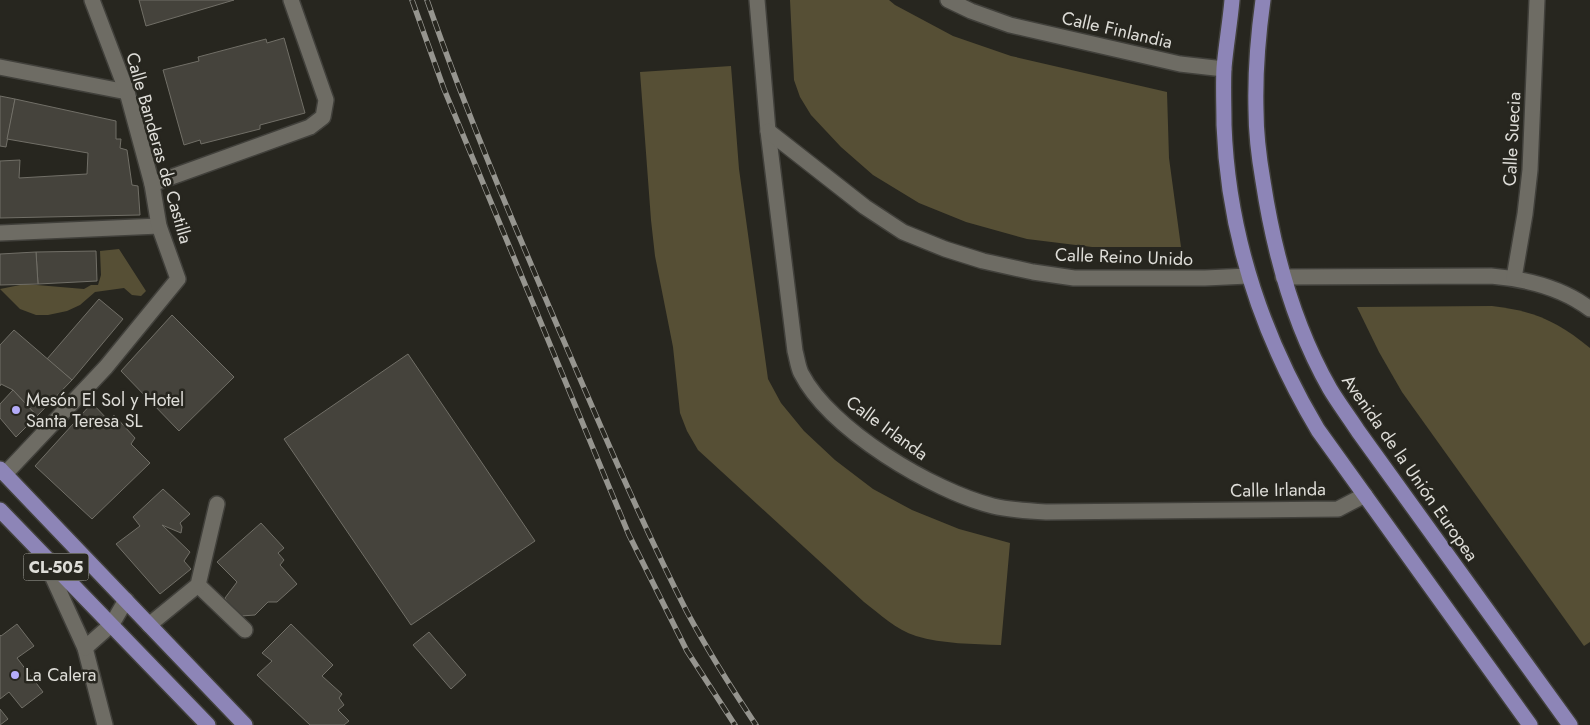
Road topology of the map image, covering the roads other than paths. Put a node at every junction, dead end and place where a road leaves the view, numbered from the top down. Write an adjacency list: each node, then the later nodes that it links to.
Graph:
1 (92, 0): 10 (street, Calle Banderas de Castilla)
2 (291, 0): 12 (street)
3 (757, 0): 11 (street, Calle Irlanda)
4 (948, 0): 9 (street, Calle Finlandia)
5 (1232, 0): 9 (main road)
6 (1263, 0): 16 (main road, Avenida de la Unión Europea)
7 (1537, 0): 17 (street, Calle Suecia)
8 (0, 67): 10 (street)
9 (1224, 69): 15 (main road)
10 (127, 92): 12 (street, Calle Banderas de Castilla)
11 (768, 131): 15 (street, Calle Reino Unido); 20 (street, Calle Irlanda)
12 (152, 184): 13 (street, Calle Banderas de Castilla)
13 (159, 226): 14 (street); 19 (street, Calle Banderas de Castilla)
14 (0, 233)
15 (1248, 276): 20 (main road)
16 (1283, 277): 17 (street); 34 (main road, Avenida de la Unión Europea)
17 (1514, 278): 18 (street)
18 (1590, 309)
19 (2, 472): 25 (main road, CL-505)
20 (1364, 495): 33 (main road)
21 (217, 504): 24 (street)
22 (0, 510): 23 (main road, CL-505)
23 (40, 550): 26 (main road, CL-505); 29 (street)
24 (198, 585): 27 (street); 28 (street)
25 (126, 600): 26 (street); 27 (main road, CL-505)
26 (112, 624): 29 (street); 31 (main road, CL-505)
27 (149, 625): 32 (main road, CL-505)
28 (245, 630)
29 (85, 648): 30 (street)
30 (105, 725)
31 (208, 725)
32 (245, 725)
33 (1530, 725)
34 (1570, 725)

